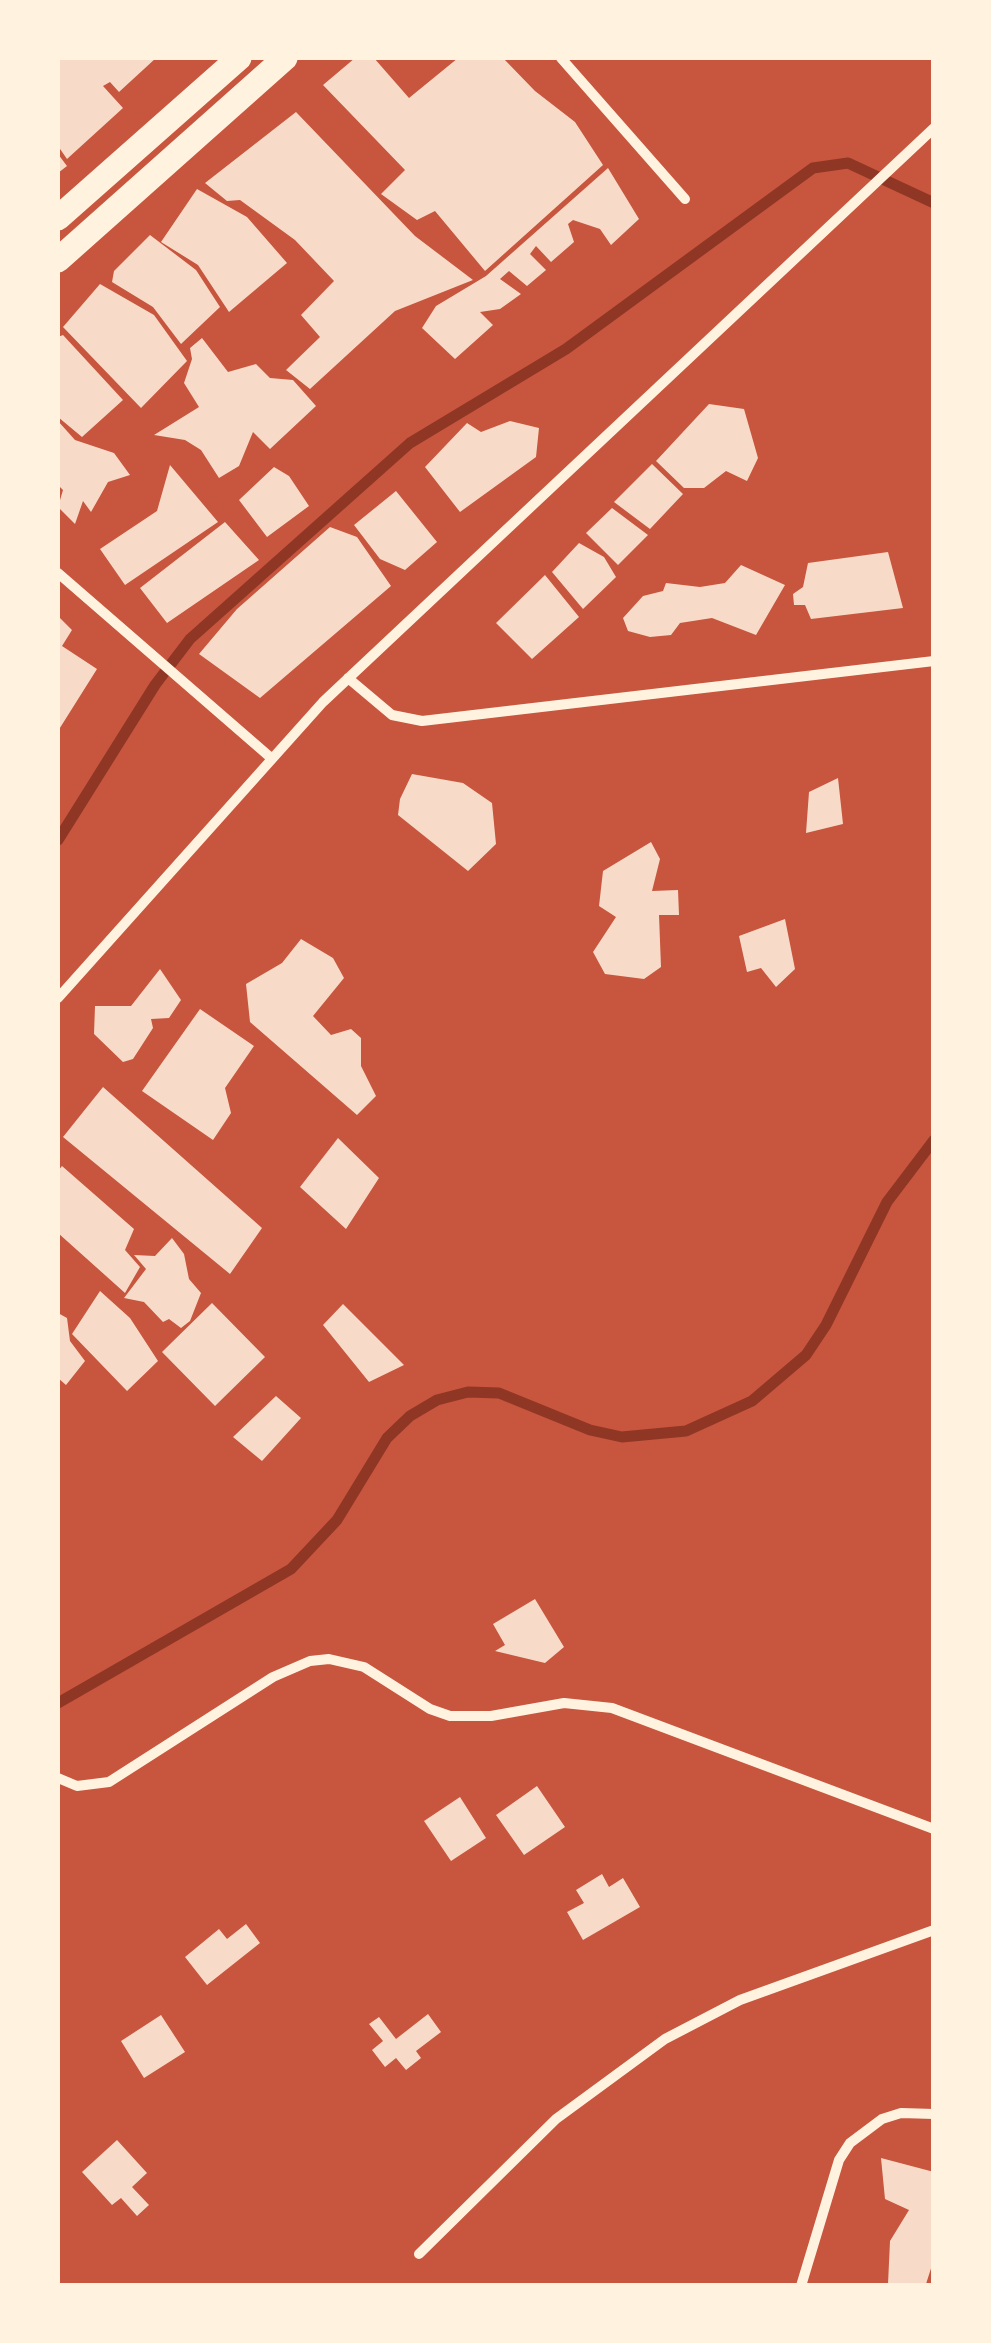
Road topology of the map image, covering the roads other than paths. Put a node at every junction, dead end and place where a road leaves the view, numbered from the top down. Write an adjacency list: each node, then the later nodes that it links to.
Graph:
1 (238, 58): 6 (main road)
2 (285, 58): 7 (main road)
3 (561, 58): 5 (street)
4 (934, 128): 10 (street)
5 (685, 199)
6 (58, 218)
7 (58, 260)
8 (58, 573): 11 (street)
9 (934, 661): 10 (street)
10 (348, 678): 11 (street)
11 (270, 757): 12 (street)
12 (58, 998)
13 (58, 1778): 14 (street)
14 (934, 1828)
15 (934, 1930): 17 (street)
16 (934, 2114): 18 (street)
17 (419, 2254)
18 (801, 2286)

